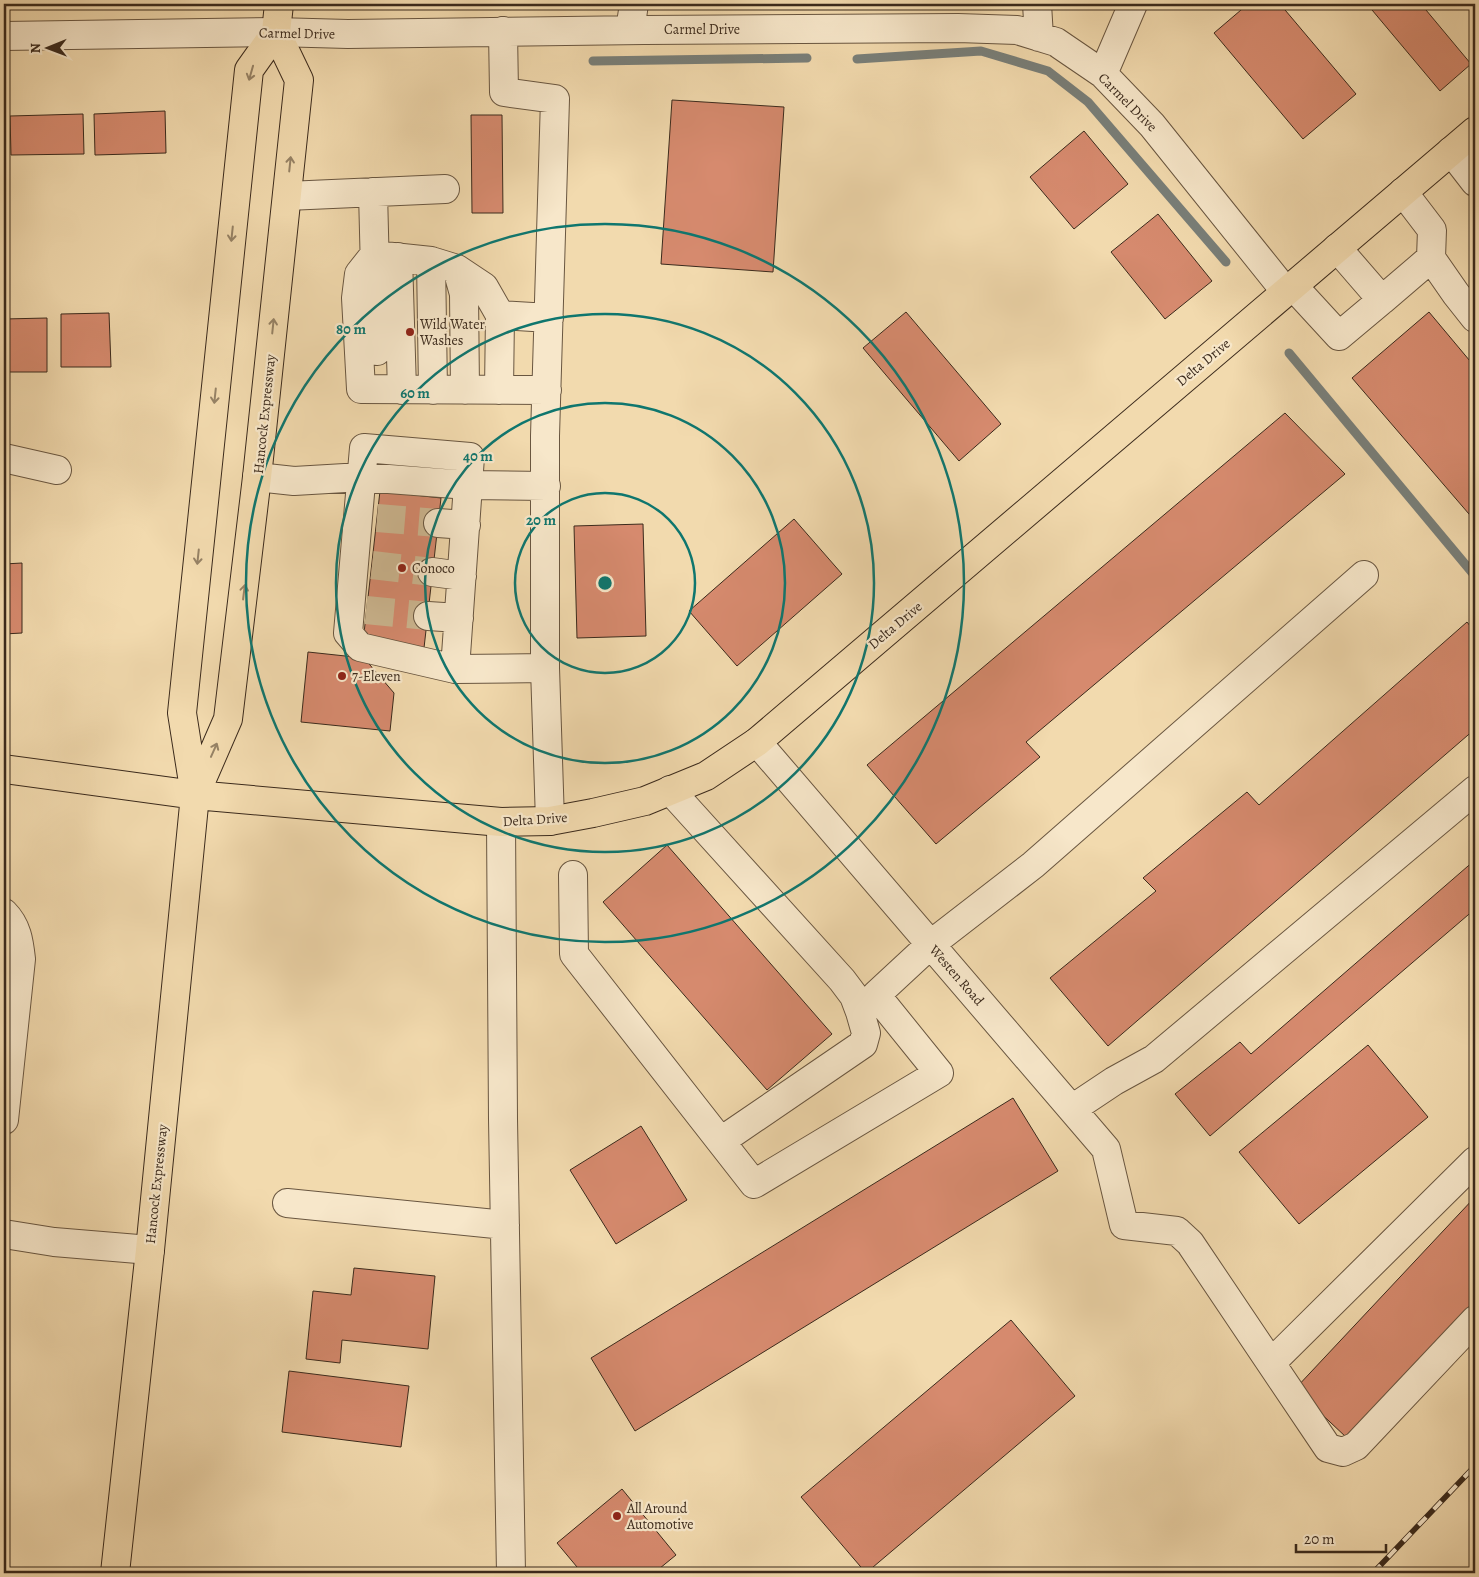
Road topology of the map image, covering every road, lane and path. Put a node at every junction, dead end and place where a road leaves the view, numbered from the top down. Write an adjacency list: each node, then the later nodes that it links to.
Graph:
1 (279, 4): 6 (main road, Hancock Expressway)
2 (1037, 4): 8 (street)
3 (1133, 4): 9 (street)
4 (632, 17): 5 (street, Carmel Drive); 8 (street, Carmel Drive)
5 (503, 31): 6 (street, Carmel Drive); 26 (street)
6 (276, 32): 7 (street, Carmel Drive); 16 (main road, Hancock Expressway, one-way to 6); 51 (main road, Hancock Expressway, one-way to 51)
7 (4, 36)
8 (1039, 37): 9 (street, Carmel Drive)
9 (1103, 74): 22 (street, Carmel Drive)
10 (1475, 131): 11 (main road, Delta Drive)
11 (1451, 151): 12 (street); 15 (main road, Delta Drive)
12 (1475, 182)
13 (445, 190): 14 (street)
14 (373, 192): 16 (street); 18 (street)
15 (1404, 192): 17 (main road, Delta Drive); 19 (street)
16 (287, 196): 34 (main road, Hancock Expressway, one-way to 16)
17 (1337, 248): 22 (main road, Delta Drive); 23 (street)
18 (386, 256): 20 (street); 27 (street); 27 (street)
19 (1430, 258): 23 (street); 24 (street)
20 (431, 261): 21 (street); 28 (street)
21 (457, 269): 25 (street); 29 (street)
22 (1289, 289): 23 (street, Carmel Drive); 47 (main road, Delta Drive)
23 (1382, 300)
24 (1471, 304)
25 (500, 315): 26 (street); 30 (street)
26 (549, 318): 31 (street)
27 (390, 390): 28 (street)
28 (433, 390): 29 (street)
29 (465, 390): 30 (street)
30 (499, 390): 31 (street)
31 (547, 390): 37 (street)
32 (4, 458): 33 (street)
33 (58, 470)
34 (257, 477): 35 (street); 51 (main road, Hancock Expressway, one-way to 34)
35 (362, 477): 36 (street); 45 (street)
36 (468, 485): 37 (street); 39 (street)
37 (546, 486): 46 (street)
38 (438, 523): 39 (street)
39 (466, 525): 41 (street)
40 (432, 572): 41 (street)
41 (462, 576): 44 (street)
42 (1364, 576): 56 (street)
43 (428, 616): 44 (street)
44 (459, 618): 45 (street)
45 (455, 668): 46 (street)
46 (545, 668): 52 (street)
47 (757, 742): 49 (main road, Delta Drive); 56 (street, Westen Road)
48 (4, 770): 51 (main road, Delta Drive)
49 (670, 790): 52 (main road, Delta Drive); 62 (street)
50 (1475, 790): 61 (street)
51 (195, 795): 53 (main road, Delta Drive); 67 (main road, Hancock Expressway)
52 (550, 821): 53 (main road, Delta Drive)
53 (501, 822): 65 (street)
54 (573, 875): 62 (street)
55 (4, 913): 57 (street)
56 (931, 944): 61 (street, Westen Road); 62 (street)
57 (11, 984): 58 (street)
58 (9, 1027): 59 (street)
59 (7, 1065): 60 (street)
60 (5, 1106)
61 (1072, 1109): 69 (street, Westen Road)
62 (721, 1141)
63 (1475, 1161): 69 (street)
64 (286, 1203): 65 (street)
65 (505, 1224): 71 (street)
66 (4, 1234): 67 (street)
67 (150, 1250): 70 (main road, Hancock Expressway)
68 (1475, 1320): 69 (street)
69 (1271, 1363)
70 (115, 1573)
71 (511, 1573)

